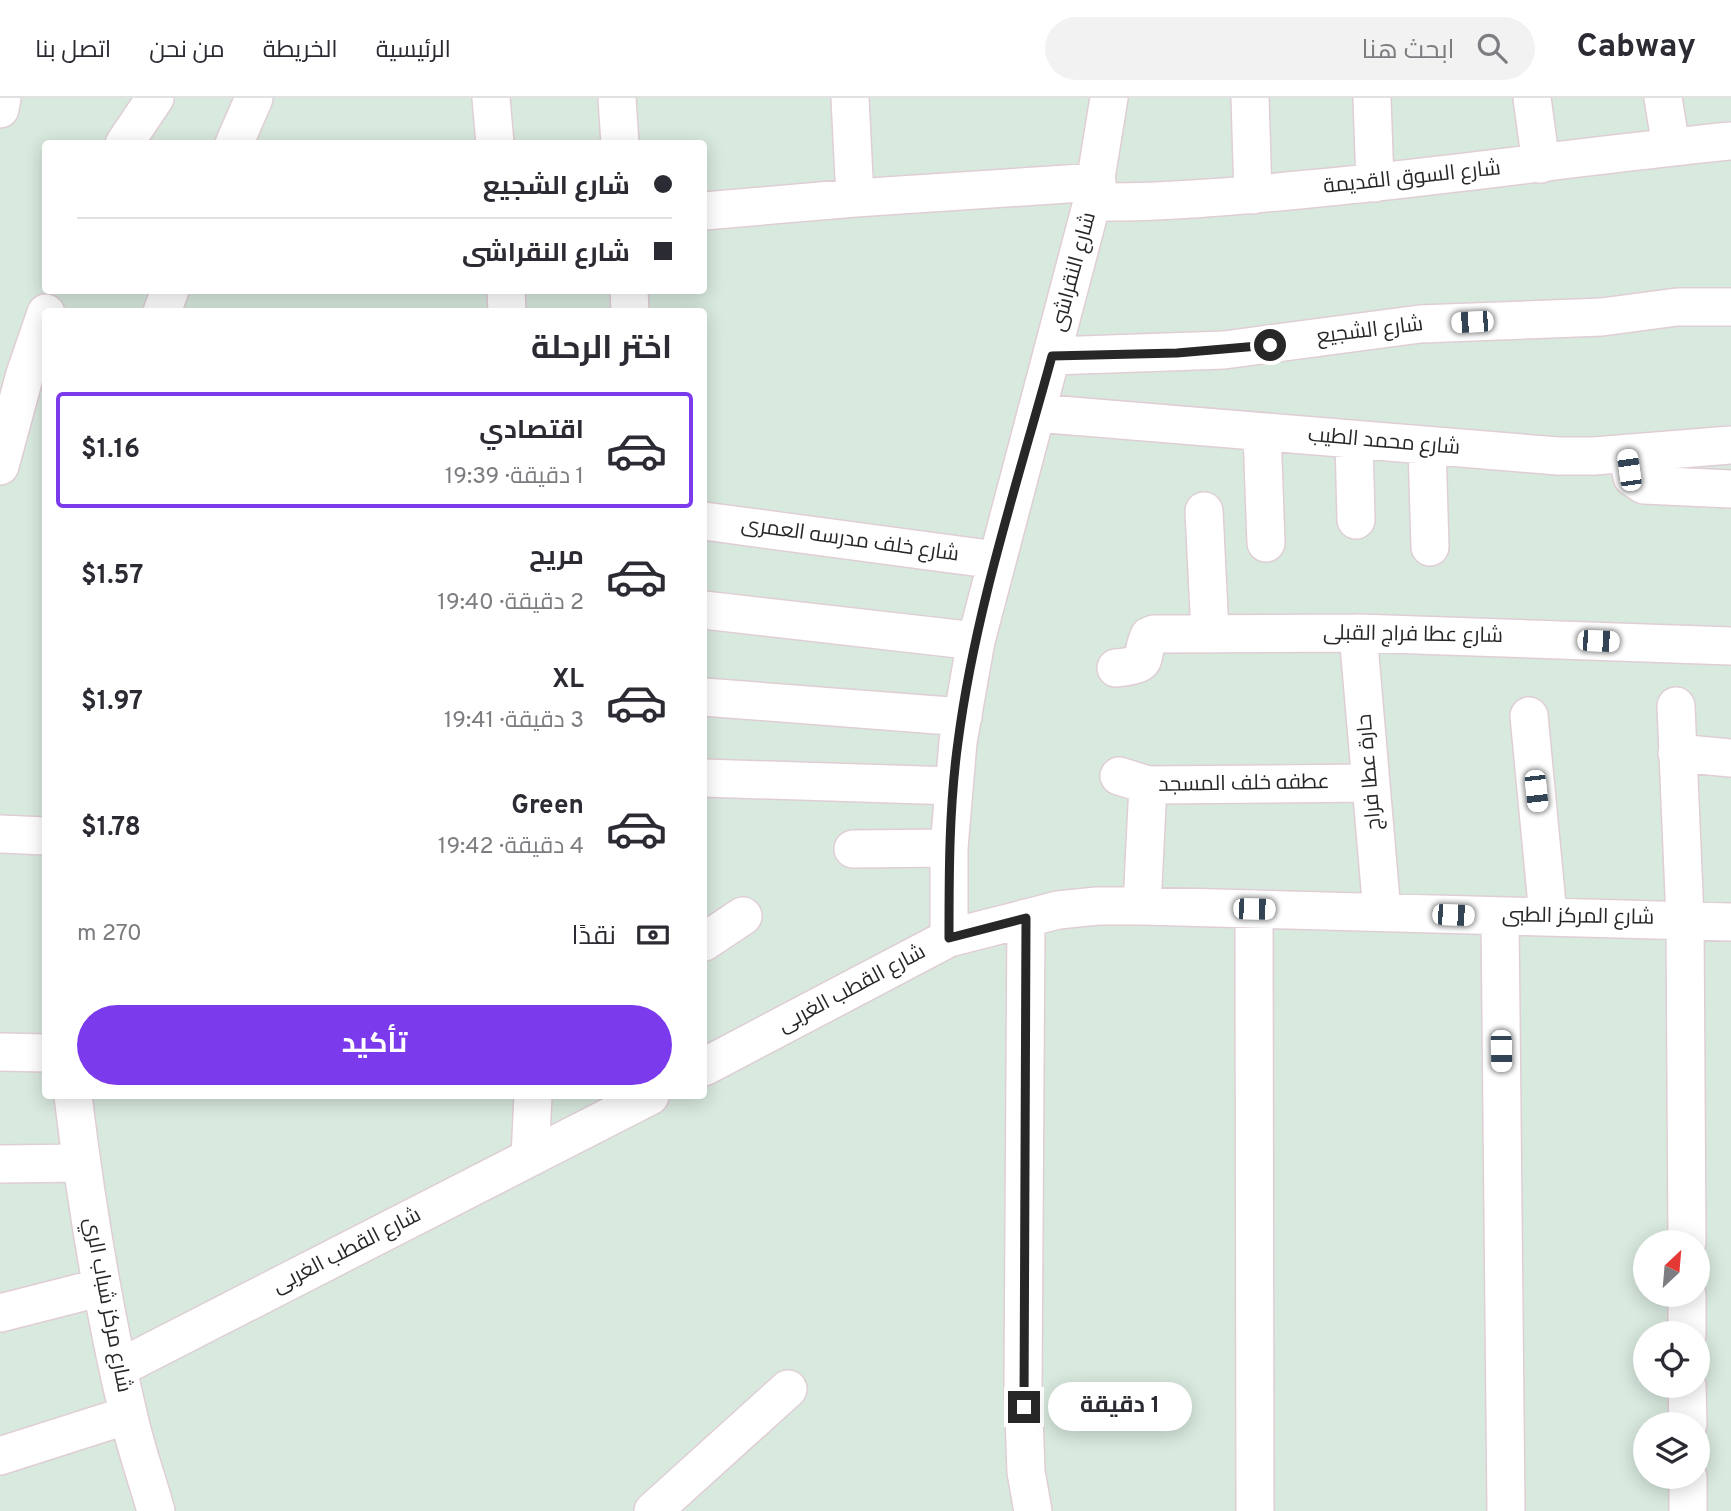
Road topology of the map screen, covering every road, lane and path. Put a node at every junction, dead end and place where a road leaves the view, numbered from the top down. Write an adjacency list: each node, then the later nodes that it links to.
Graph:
1 (2, 98): 12 (street)
2 (155, 98): 13 (street)
3 (254, 98): 14 (street)
4 (491, 98): 15 (street)
5 (617, 98): 16 (street)
6 (850, 98): 23 (street)
7 (1109, 98): 21 (street, شارع النقراشى)
8 (1250, 98): 22 (street)
9 (1372, 98): 20 (street)
10 (1532, 98): 19 (street)
11 (1663, 98): 18 (street)
12 (0, 109)
13 (127, 140)
14 (236, 140)
15 (495, 140)
16 (620, 140)
17 (1731, 141): 18 (street, شارع السوق القديمة)
18 (1671, 147): 19 (street, شارع السوق القديمة)
19 (1541, 164): 20 (street, شارع السوق القديمة)
20 (1375, 183): 22 (street, شارع السوق القديمة)
21 (1095, 192): 22 (street, شارع السوق القديمة); 23 (street, شارع السوق القديمة); 27 (street, شارع النقراشى)
22 (1253, 195)
23 (855, 198): 24 (street, شارع السوق القديمة)
24 (707, 211)
25 (1731, 307): 27 (street, شارع الشجيع)
26 (42, 324): 34 (street)
27 (1052, 356): 28 (street, شارع النقراشى)
28 (1037, 413): 29 (street, شارع محمد الطيب); 41 (street, شارع النقراشى)
29 (1262, 432): 30 (street, شارع محمد الطيب); 39 (street)
30 (1354, 440): 32 (street, شارع محمد الطيب); 37 (street)
31 (1731, 445): 33 (street, شارع محمد الطيب)
32 (1427, 446): 33 (street, شارع محمد الطيب); 40 (street)
33 (1627, 453): 35 (street)
34 (0, 466)
35 (1731, 489)
36 (1204, 511): 43 (street)
37 (1356, 520)
38 (707, 521): 41 (street, شارع خلف مدرسه العمرى)
39 (1266, 543)
40 (1430, 547)
41 (996, 560): 45 (street, شارع النقراشى)
42 (707, 610): 45 (street)
43 (1210, 633): 44 (street, شارع عطا فراج القبلى); 47 (street, شارع عطا فراج القبلى)
44 (1358, 633): 46 (street, شارع عطا فراج القبلى); 55 (street, حارة عطا فراج)
45 (976, 641): 51 (street, شارع النقراشى)
46 (1731, 646)
47 (1116, 668)
48 (707, 697): 51 (street)
49 (1676, 706): 52 (street)
50 (1529, 716): 64 (street)
51 (962, 717): 56 (street, شارع النقراشى)
52 (1678, 753): 53 (street); 68 (street)
53 (1731, 758)
54 (707, 778): 56 (street)
55 (1371, 783): 61 (street, عطفه خلف المسجد); 63 (street, حارة عطا فراج)
56 (954, 786): 59 (street, شارع النقراشى)
57 (0, 834): 58 (street)
58 (42, 836)
59 (949, 848): 60 (street); 70 (street, شارع النقراشى)
60 (853, 849)
61 (1142, 906): 62 (street, شارع القطب الغربى); 67 (street, شارع القطب الغربى)
62 (1254, 909): 63 (street, شارع القطب الغربى); 92 (street)
63 (1382, 912): 66 (street, شارع المركز الطبى)
64 (1548, 915): 66 (street, شارع المركز الطبى); 68 (street, شارع المركز الطبى)
65 (743, 916): 71 (street)
66 (1500, 916): 93 (street)
67 (1026, 918): 70 (street, شارع القطب الغربى); 91 (street)
68 (1685, 919): 69 (street, شارع المركز الطبى); 81 (street)
69 (1731, 922)
70 (949, 938): 74 (street, شارع القطب الغربى)
71 (707, 940)
72 (0, 1052): 73 (street)
73 (42, 1053)
74 (707, 1066)
75 (73, 1099): 79 (street, شارع مركز شباب الري)
76 (533, 1099): 78 (street)
77 (639, 1099): 78 (street, شارع القطب الغربى)
78 (530, 1157): 84 (street, شارع القطب الغربى)
79 (81, 1163): 80 (street); 82 (street, شارع مركز شباب الري)
80 (0, 1164)
81 (1687, 1230)
82 (102, 1287): 83 (street); 84 (street, شارع مركز شباب الري)
83 (0, 1313)
84 (119, 1368): 86 (street, شارع مركز شباب الري)
85 (788, 1389): 90 (street)
86 (128, 1415): 87 (street); 89 (street, شارع مركز شباب الري)
87 (0, 1456)
88 (1688, 1489): 94 (street)
89 (156, 1511)
90 (653, 1511)
91 (1033, 1511)
92 (1255, 1511)
93 (1506, 1511)
94 (1688, 1511)

